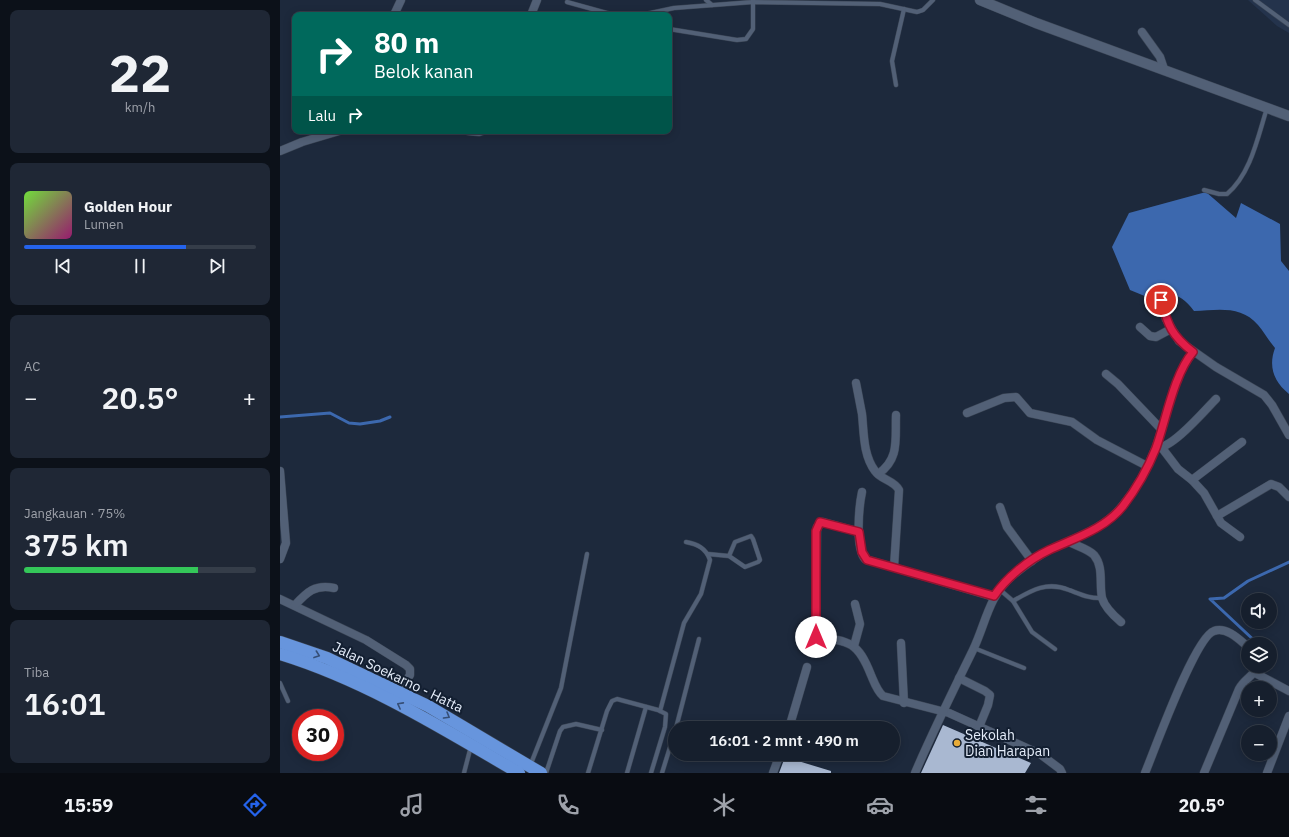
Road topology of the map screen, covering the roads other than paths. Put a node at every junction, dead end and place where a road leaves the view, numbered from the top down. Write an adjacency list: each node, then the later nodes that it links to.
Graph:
1 (401, 0): 11 (street)
2 (537, 0): 12 (street)
3 (706, 0): 9 (lane)
4 (933, 0): 10 (lane)
5 (980, 0): 18 (street)
6 (1255, 0): 15 (lane)
7 (753, 1): 9 (lane); 10 (lane); 16 (lane)
8 (567, 2): 13 (lane)
9 (713, 5): 14 (lane)
10 (904, 9): 19 (lane)
11 (395, 12)
12 (532, 12)
13 (603, 12)
14 (655, 12)
15 (1289, 25)
16 (672, 29)
17 (1142, 32): 18 (street)
18 (1164, 69): 20 (street)
19 (896, 85)
20 (1267, 108): 21 (street); 24 (lane)
21 (1289, 116)
22 (329, 134): 23 (street)
23 (280, 151)
24 (1204, 190)
25 (1161, 300): 27 (street)
26 (1140, 327): 27 (street)
27 (1171, 329): 28 (street)
28 (1193, 352): 34 (street); 35 (street)
29 (1106, 374): 34 (street)
30 (856, 383): 40 (street)
31 (1216, 399): 37 (street)
32 (967, 413): 38 (street)
33 (896, 415): 40 (street)
34 (1161, 429): 37 (street)
35 (1289, 435)
36 (1242, 442): 41 (street)
37 (1159, 448): 38 (street); 41 (street)
38 (1147, 466): 49 (street)
39 (280, 471): 53 (street)
40 (878, 474): 55 (street)
41 (1192, 480): 45 (street)
42 (862, 492): 46 (street)
43 (1289, 497): 45 (street)
44 (1000, 507): 54 (street)
45 (1217, 516): 47 (street)
46 (859, 532): 55 (street); 69 (street)
47 (1240, 537)
48 (686, 542): 51 (lane)
49 (1069, 542): 54 (street); 59 (street)
50 (587, 554): 94 (lane)
51 (708, 554): 52 (lane); 84 (lane)
52 (729, 556): 52 (lane)
53 (280, 559)
54 (1032, 561): 57 (street)
55 (894, 567): 58 (street)
56 (334, 588): 63 (street)
57 (999, 589): 58 (street); 61 (lane)
58 (994, 596): 70 (street)
59 (1102, 598): 61 (lane); 64 (street)
60 (280, 599): 63 (street)
61 (1013, 601): 71 (lane)
62 (856, 604): 69 (street)
63 (295, 606): 79 (street)
64 (1121, 622)
65 (699, 639): 87 (lane)
66 (1241, 641): 106 (street)
67 (280, 642): 79 (highway, Jalan Soekarno - Hatta, one-way to 79)
68 (901, 643): 82 (street)
69 (854, 646): 82 (street)
70 (974, 648): 74 (lane); 77 (street)
71 (1055, 649)
72 (281, 656): 91 (highway, Jalan Soekarno - Hatta, one-way to 72)
73 (807, 667): 88 (street)
74 (1024, 668)
75 (1252, 673): 107 (street)
76 (1262, 673): 80 (street)
77 (959, 678): 85 (street); 89 (street)
78 (280, 683): 81 (lane)
79 (399, 691): 94 (highway, Jalan Soekarno - Hatta, one-way to 94)
80 (1289, 692)
81 (288, 701)
82 (904, 703): 85 (street)
83 (646, 707): 84 (lane); 90 (lane); 100 (lane)
84 (660, 711): 101 (lane)
85 (942, 711): 89 (street); 104 (street)
86 (1289, 716): 108 (street)
87 (677, 721)
88 (791, 721)
89 (978, 726): 105 (street)
90 (602, 730): 98 (lane); 99 (lane)
91 (472, 744): 95 (lane); 96 (highway, Jalan Soekarno - Hatta)
92 (668, 753): 102 (lane)
93 (777, 761): 103 (street)
94 (530, 766): 97 (highway, Jalan Soekarno - Hatta)
95 (464, 773)
96 (519, 773)
97 (541, 773)
98 (546, 773)
99 (588, 773)
100 (627, 773)
101 (651, 773)
102 (662, 773)
103 (773, 773)
104 (915, 773)
105 (1062, 773)
106 (1145, 773)
107 (1204, 773)
108 (1267, 773)

